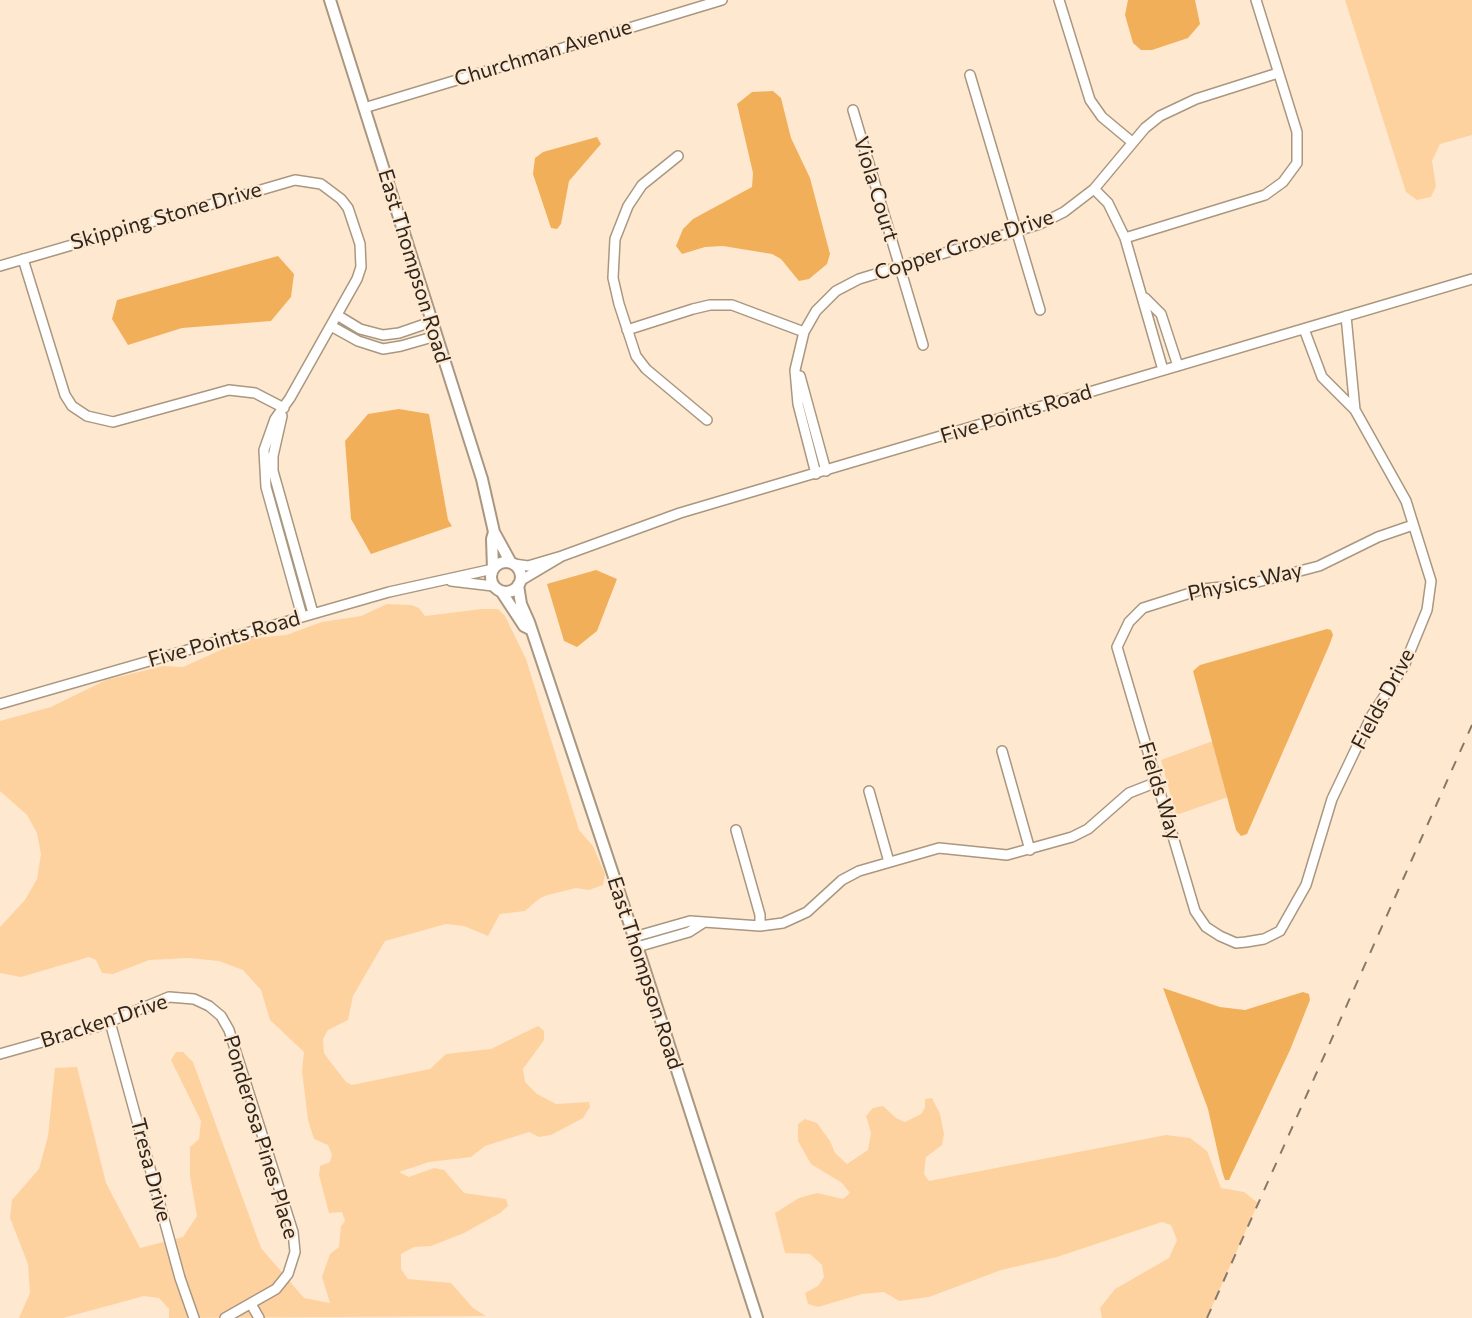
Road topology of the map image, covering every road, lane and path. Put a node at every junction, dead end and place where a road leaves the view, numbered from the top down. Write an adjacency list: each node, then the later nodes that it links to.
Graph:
1 (330, 0): 7 (main road, East Thompson Road)
2 (722, 0): 7 (street, Churchman Avenue)
3 (1059, 0): 9 (street)
4 (1256, 0): 5 (street)
5 (1278, 73): 9 (street, Copper Grove Drive); 13 (street)
6 (970, 75): 12 (street)
7 (364, 108): 22 (main road, East Thompson Road)
8 (853, 110): 16 (street, Viola Court)
9 (1132, 142): 11 (street, Copper Grove Drive)
10 (678, 156): 25 (street)
11 (1094, 189): 12 (street, Copper Grove Drive); 13 (street)
12 (1017, 232): 16 (street, Copper Grove Drive); 19 (street)
13 (1125, 238): 18 (street)
14 (23, 259): 15 (street, Skipping Stone Drive); 20 (street, Skipping Stone Drive); 35 (street)
15 (0, 266)
16 (899, 267): 26 (street, Copper Grove Drive); 30 (street, Viola Court)
17 (1472, 279): 21 (street, Five Points Road)
18 (1144, 296): 31 (street); 32 (street)
19 (1040, 310)
20 (337, 315): 23 (street); 27 (street)
21 (1346, 316): 24 (street, Five Points Road); 34 (street, Fields Drive)
22 (431, 322): 27 (street); 28 (main road, East Thompson Road)
23 (331, 326): 29 (street); 33 (street)
24 (1304, 328): 31 (street, Five Points Road); 34 (street, Fields Drive)
25 (627, 330): 26 (street); 36 (street)
26 (804, 332): 38 (street, Copper Grove Drive); 39 (street, Copper Grove Drive)
27 (370, 333): 29 (street)
28 (436, 336): 29 (street); 41 (main road, East Thompson Road)
29 (365, 344)
30 (923, 345)
31 (1178, 366): 32 (street, Five Points Road)
32 (1163, 370): 38 (street, Five Points Road)
33 (284, 408): 35 (street); 42 (street); 43 (street)
34 (1355, 410): 40 (street, Fields Drive)
35 (87, 416): 37 (street)
36 (707, 420)
37 (81, 425)
38 (826, 471): 39 (street, Five Points Road)
39 (816, 474): 44 (street, Five Points Road)
40 (1413, 525): 53 (street, Physics Way); 62 (street, Fields Drive)
41 (494, 532): 45 (main road, East Thompson Road); 46 (main road, East Thompson Road)
42 (295, 552): 43 (street); 50 (street)
43 (285, 555): 51 (street)
44 (562, 556): 45 (street, Five Points Road); 48 (street, Five Points Road)
45 (513, 564): 46 (main road); 48 (main road)
46 (493, 569): 47 (street, Five Points Road); 49 (main road)
47 (449, 581): 49 (street, Five Points Road); 50 (street, Five Points Road)
48 (519, 583): 49 (main road); 52 (main road, East Thompson Road)
49 (497, 589): 52 (main road, East Thompson Road)
50 (313, 613): 51 (street, Five Points Road)
51 (302, 616): 54 (street, Five Points Road)
52 (530, 629): 63 (main road, East Thompson Road)
53 (1122, 638): 56 (street, Fields Way)
54 (0, 704)
55 (1002, 751): 59 (street)
56 (1157, 782): 59 (street); 62 (street, Fields Way)
57 (869, 791): 60 (street)
58 (736, 830): 61 (street)
59 (1030, 850): 60 (street)
60 (890, 862): 61 (street)
61 (760, 926): 63 (street)
62 (1220, 936)
63 (636, 942): 71 (main road, East Thompson Road)
64 (207, 1005): 65 (street, Bracken Drive); 67 (street, Ponderosa Pines Place)
65 (110, 1022): 66 (street, Bracken Drive); 68 (street, Tresa Drive)
66 (0, 1054)
67 (251, 1304): 69 (street); 70 (street)
68 (194, 1318)
69 (225, 1318)
70 (259, 1318)
71 (757, 1318)

